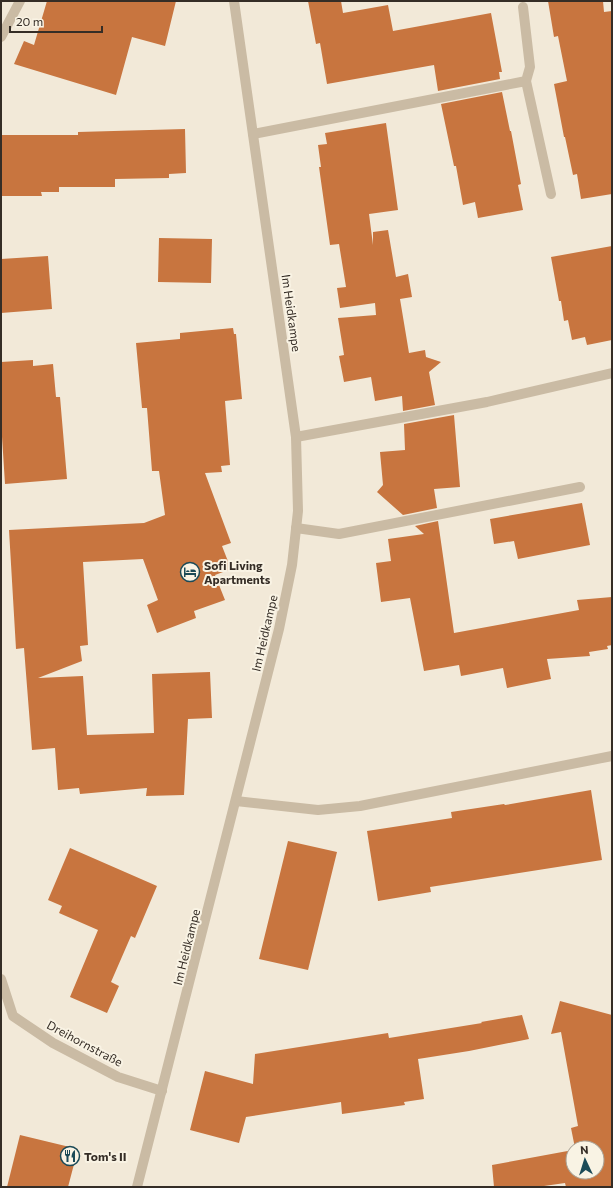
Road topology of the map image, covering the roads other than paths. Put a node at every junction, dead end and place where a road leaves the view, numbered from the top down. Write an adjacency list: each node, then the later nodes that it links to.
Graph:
1 (20, 1): 4 (street)
2 (234, 1): 6 (street, Im Heidkampe)
3 (523, 7): 5 (street)
4 (1, 37)
5 (526, 81): 6 (street); 7 (street)
6 (253, 134): 9 (street, Im Heidkampe)
7 (551, 194)
8 (612, 373): 9 (street)
9 (296, 437): 11 (street, Im Heidkampe)
10 (580, 487): 11 (street)
11 (296, 528): 13 (street, Im Heidkampe)
12 (612, 756): 13 (street)
13 (236, 801): 15 (street, Im Heidkampe)
14 (1, 980): 15 (street, Dreihornstraße)
15 (162, 1091): 16 (street, Im Heidkampe)
16 (137, 1187)

